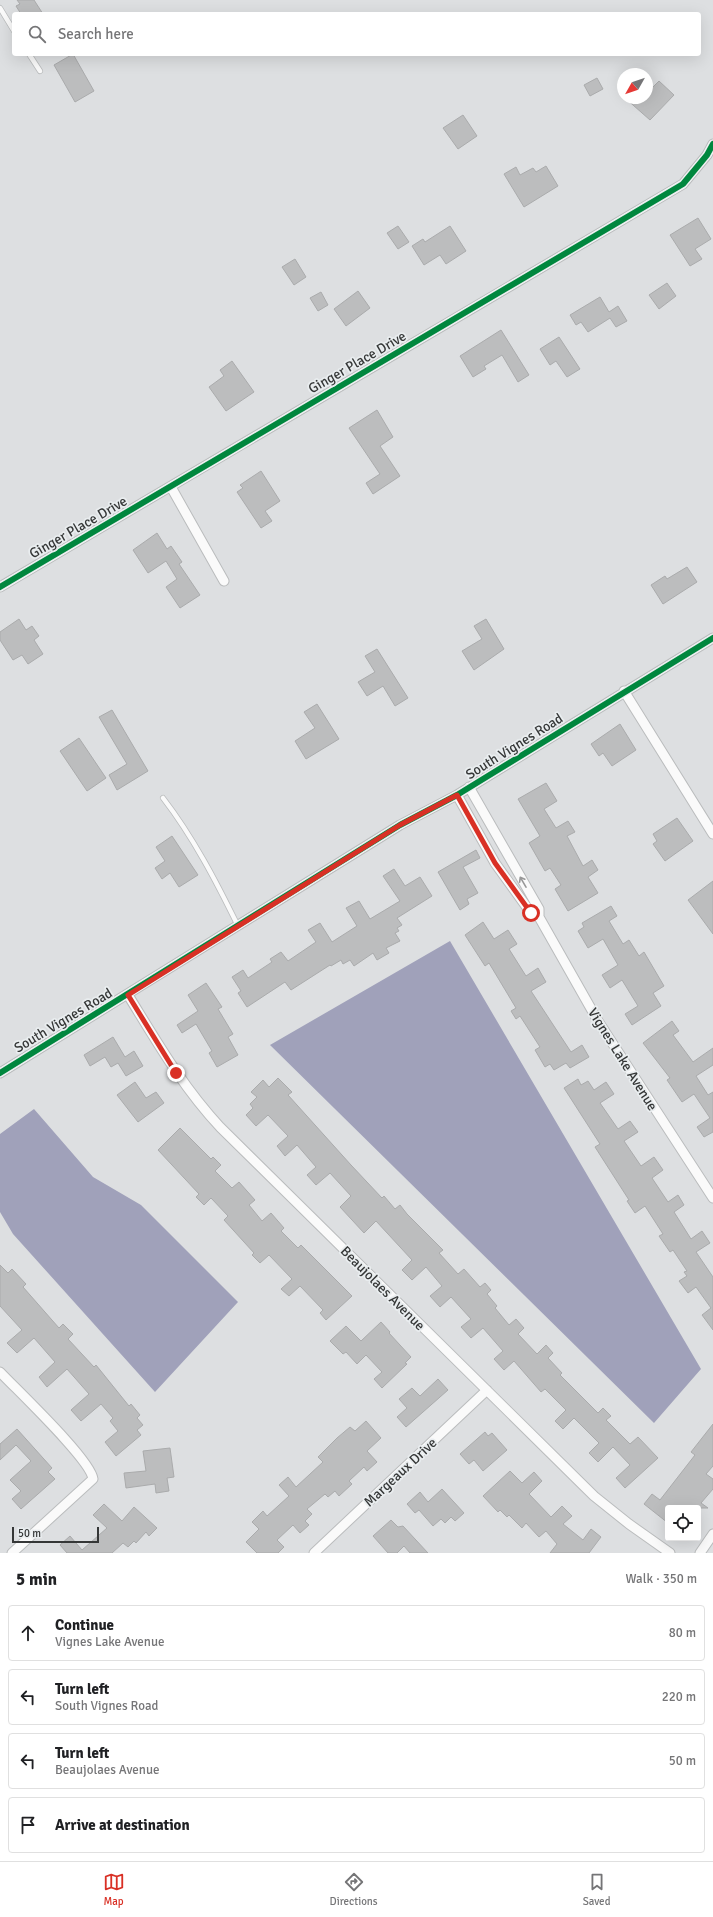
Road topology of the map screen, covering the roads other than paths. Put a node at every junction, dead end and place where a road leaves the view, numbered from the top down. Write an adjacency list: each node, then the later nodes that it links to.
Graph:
1 (0, 8): 2 (lane)
2 (12, 28)
3 (30, 56): 4 (lane)
4 (40, 72)
5 (713, 144): 6 (street, Ginger Place Drive)
6 (171, 487): 7 (street); 8 (street, Ginger Place Drive)
7 (224, 581)
8 (0, 587)
9 (713, 638): 10 (street, South Vignes Road)
10 (624, 691): 11 (street, South Vignes Road); 14 (street)
11 (469, 787): 12 (street, South Vignes Road); 15 (street, Vignes Lake Avenue, one-way to 11)
12 (457, 795): 15 (street, Vignes Lake Avenue); 16 (street, South Vignes Road)
13 (163, 798): 16 (lane)
14 (713, 834)
15 (539, 917): 19 (street, Vignes Lake Avenue)
16 (238, 926): 17 (street, South Vignes Road)
17 (128, 995): 18 (street, South Vignes Road); 21 (street, Beaujolaes Avenue)
18 (0, 1073)
19 (713, 1198)
20 (0, 1372): 23 (street)
21 (487, 1390): 24 (street, Margeaux Drive); 25 (street, Beaujolaes Avenue)
22 (713, 1534): 26 (street)
23 (12, 1553)
24 (314, 1553)
25 (670, 1553)
26 (700, 1553)

